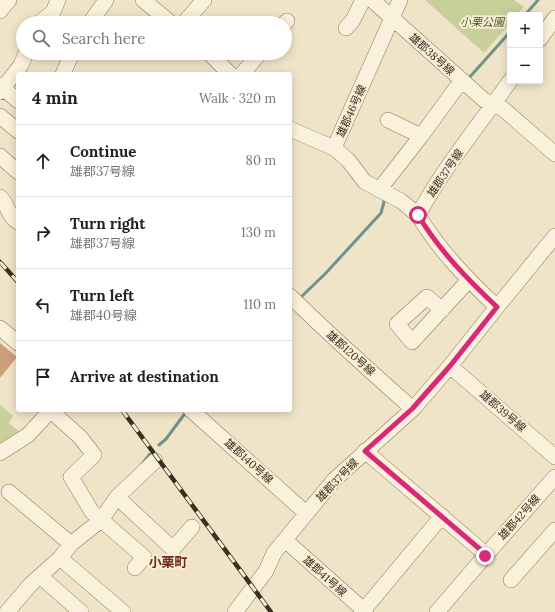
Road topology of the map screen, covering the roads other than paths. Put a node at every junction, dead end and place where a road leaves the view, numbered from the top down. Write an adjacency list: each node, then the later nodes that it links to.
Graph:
1 (9, 0): 9 (street)
2 (58, 0): 10 (street)
3 (106, 0): 11 (street)
4 (143, 0): 12 (street)
5 (204, 0): 13 (street)
6 (363, 0): 16 (street)
7 (372, 0): 14 (street, 雄郡38号線)
8 (400, 0): 14 (street, 雄郡46号線)
9 (0, 11)
10 (48, 16)
11 (95, 16)
12 (163, 16)
13 (190, 16)
14 (392, 18): 25 (street, 雄郡38号線); 35 (street, 雄郡46号線)
15 (555, 18): 17 (street)
16 (346, 28)
17 (543, 35)
18 (216, 60): 22 (street)
19 (254, 60): 23 (street)
20 (27, 64): 21 (street)
21 (18, 72)
22 (228, 72)
23 (244, 72)
24 (16, 74): 27 (street)
25 (462, 80): 29 (street, 雄郡38号線); 34 (street)
26 (508, 84): 29 (street, 雄郡37号線)
27 (1, 88): 28 (street)
28 (16, 99)
29 (494, 104): 36 (street, 雄郡38号線); 41 (street, 雄郡37号線)
30 (0, 116): 32 (street)
31 (388, 120): 34 (street)
32 (16, 129)
33 (292, 130): 35 (street)
34 (421, 136): 39 (street)
35 (334, 148): 39 (street, 雄郡46号線)
36 (555, 154)
37 (0, 156): 38 (street)
38 (16, 170)
39 (379, 190): 41 (street, 雄郡46号線)
40 (1, 198): 42 (street)
41 (418, 215): 44 (street)
42 (16, 221)
43 (555, 236): 46 (street, 雄郡37号線)
44 (468, 280): 46 (street); 47 (street)
45 (292, 298): 51 (street, 雄郡120号線)
46 (497, 307): 50 (street, 雄郡37号線)
47 (442, 310)
48 (0, 328): 49 (street)
49 (16, 341)
50 (450, 366): 51 (street, 雄郡37号線); 57 (street, 雄郡39号線)
51 (412, 409): 55 (street, 雄郡37号線)
52 (49, 412): 56 (street)
53 (53, 412): 64 (street)
54 (193, 412): 62 (street, 雄郡140号線)
55 (365, 451): 62 (street, 雄郡37号線); 63 (street)
56 (0, 453)
57 (555, 457)
58 (155, 461): 61 (street)
59 (555, 477): 69 (street, 雄郡42号線)
60 (9, 492): 68 (street)
61 (117, 497): 64 (street); 65 (street)
62 (306, 513): 67 (street, 雄郡37号線)
63 (442, 516): 69 (street); 74 (street)
64 (101, 520): 68 (street); 71 (street)
65 (192, 527)
66 (555, 530): 73 (street)
67 (285, 540): 74 (street, 雄郡41号線); 78 (street, 雄郡37号線)
68 (71, 544): 70 (street)
69 (485, 556): 79 (street, 雄郡42号線)
70 (60, 558): 72 (street); 77 (street)
71 (135, 568)
72 (40, 576): 75 (street); 76 (street)
73 (511, 580)
74 (364, 611)
75 (7, 612)
76 (81, 612)
77 (123, 612)
78 (235, 612)
79 (437, 612)

